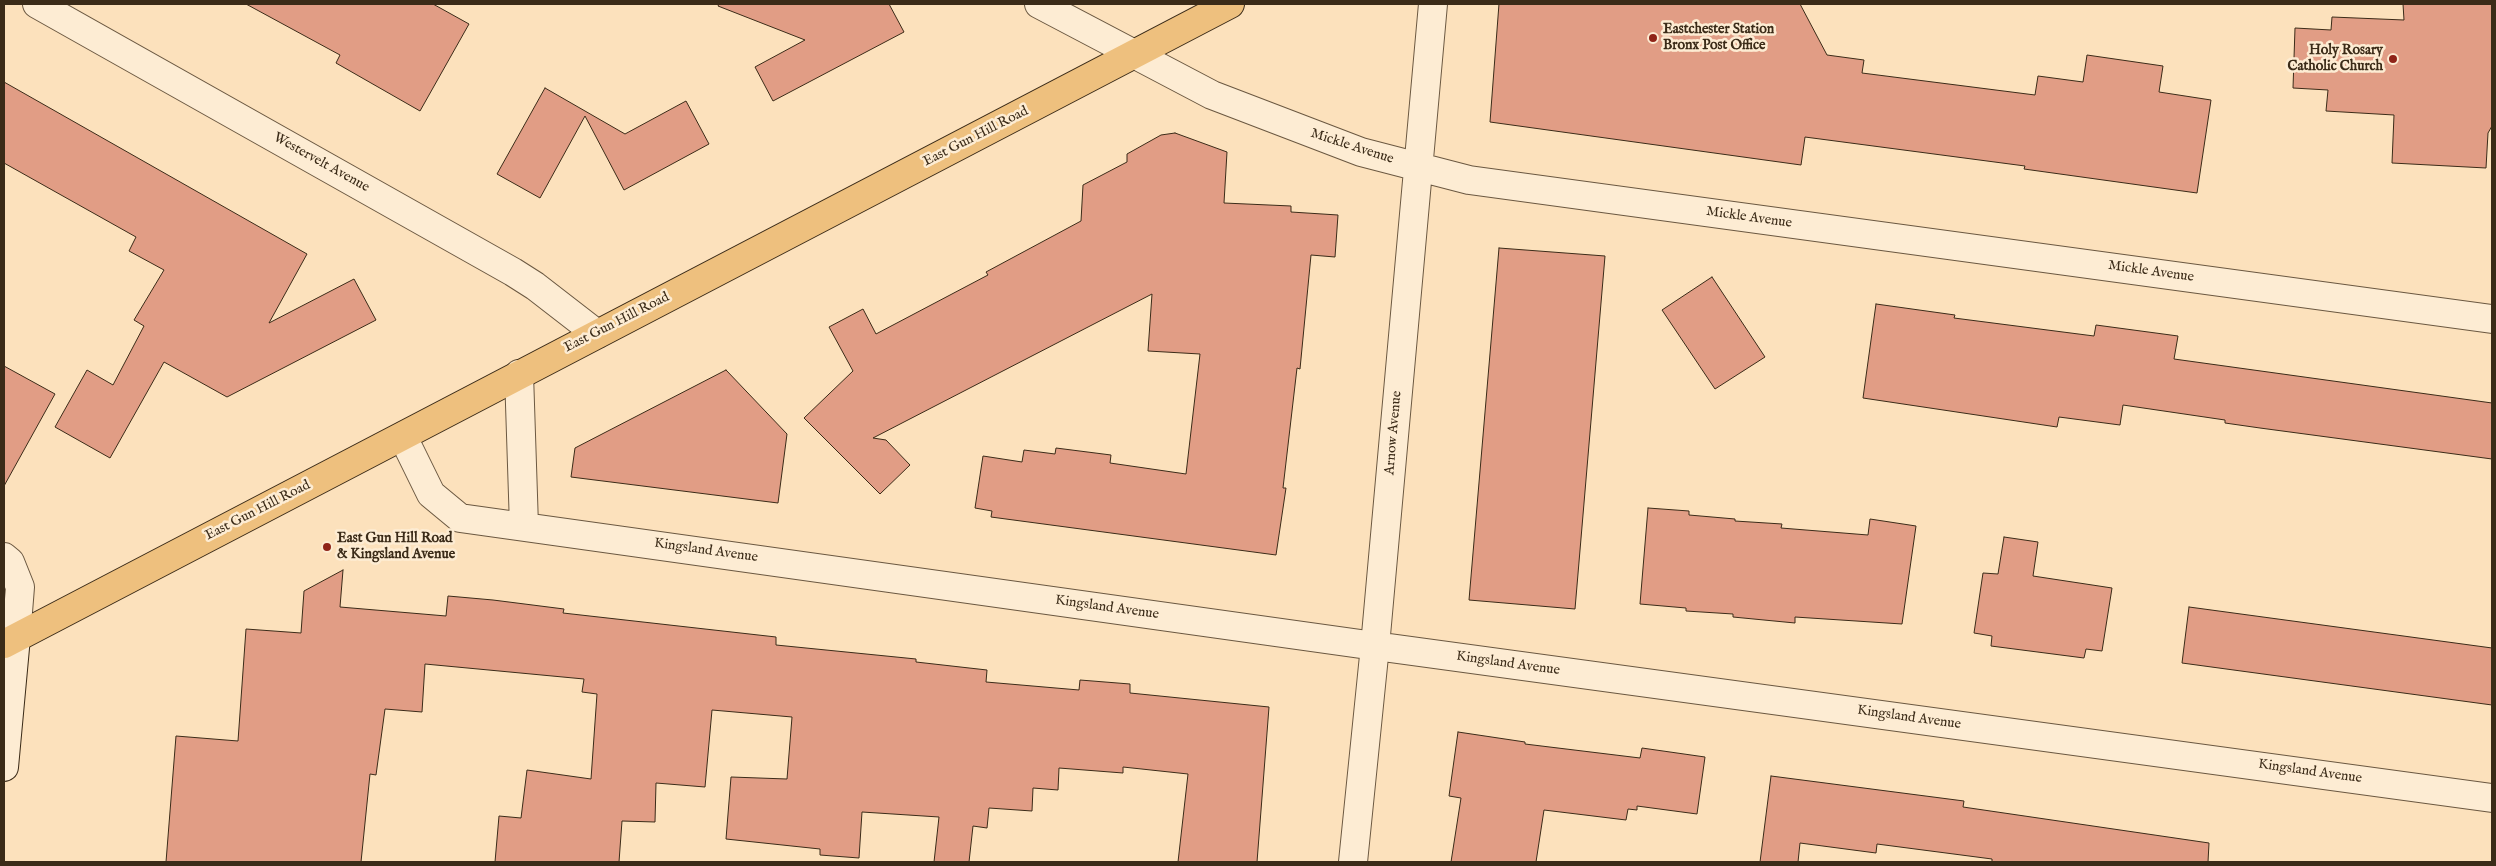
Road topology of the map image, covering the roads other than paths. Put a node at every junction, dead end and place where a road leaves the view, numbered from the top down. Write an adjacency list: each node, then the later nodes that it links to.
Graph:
1 (37, 4): 8 (street, Westervelt Avenue)
2 (1039, 4): 5 (street, Mickle Avenue)
3 (1230, 4): 5 (main road, East Gun Hill Road)
4 (1433, 4): 6 (street, Arnow Avenue)
5 (1134, 55): 6 (street, Mickle Avenue); 8 (main road, East Gun Hill Road)
6 (1418, 168): 7 (street, Mickle Avenue); 14 (street, Arnow Avenue)
7 (2492, 319)
8 (597, 334): 9 (main road, East Gun Hill Road)
9 (519, 374): 10 (main road, East Gun Hill Road); 11 (street)
10 (403, 437): 11 (street, Kingsland Avenue); 13 (main road, East Gun Hill Road)
11 (524, 526): 14 (street, Kingsland Avenue)
12 (4, 557): 13 (street)
13 (10, 641): 15 (street)
14 (1375, 646): 16 (street, Kingsland Avenue); 17 (street, Arnow Avenue)
15 (4, 767)
16 (2492, 798)
17 (1353, 862)

